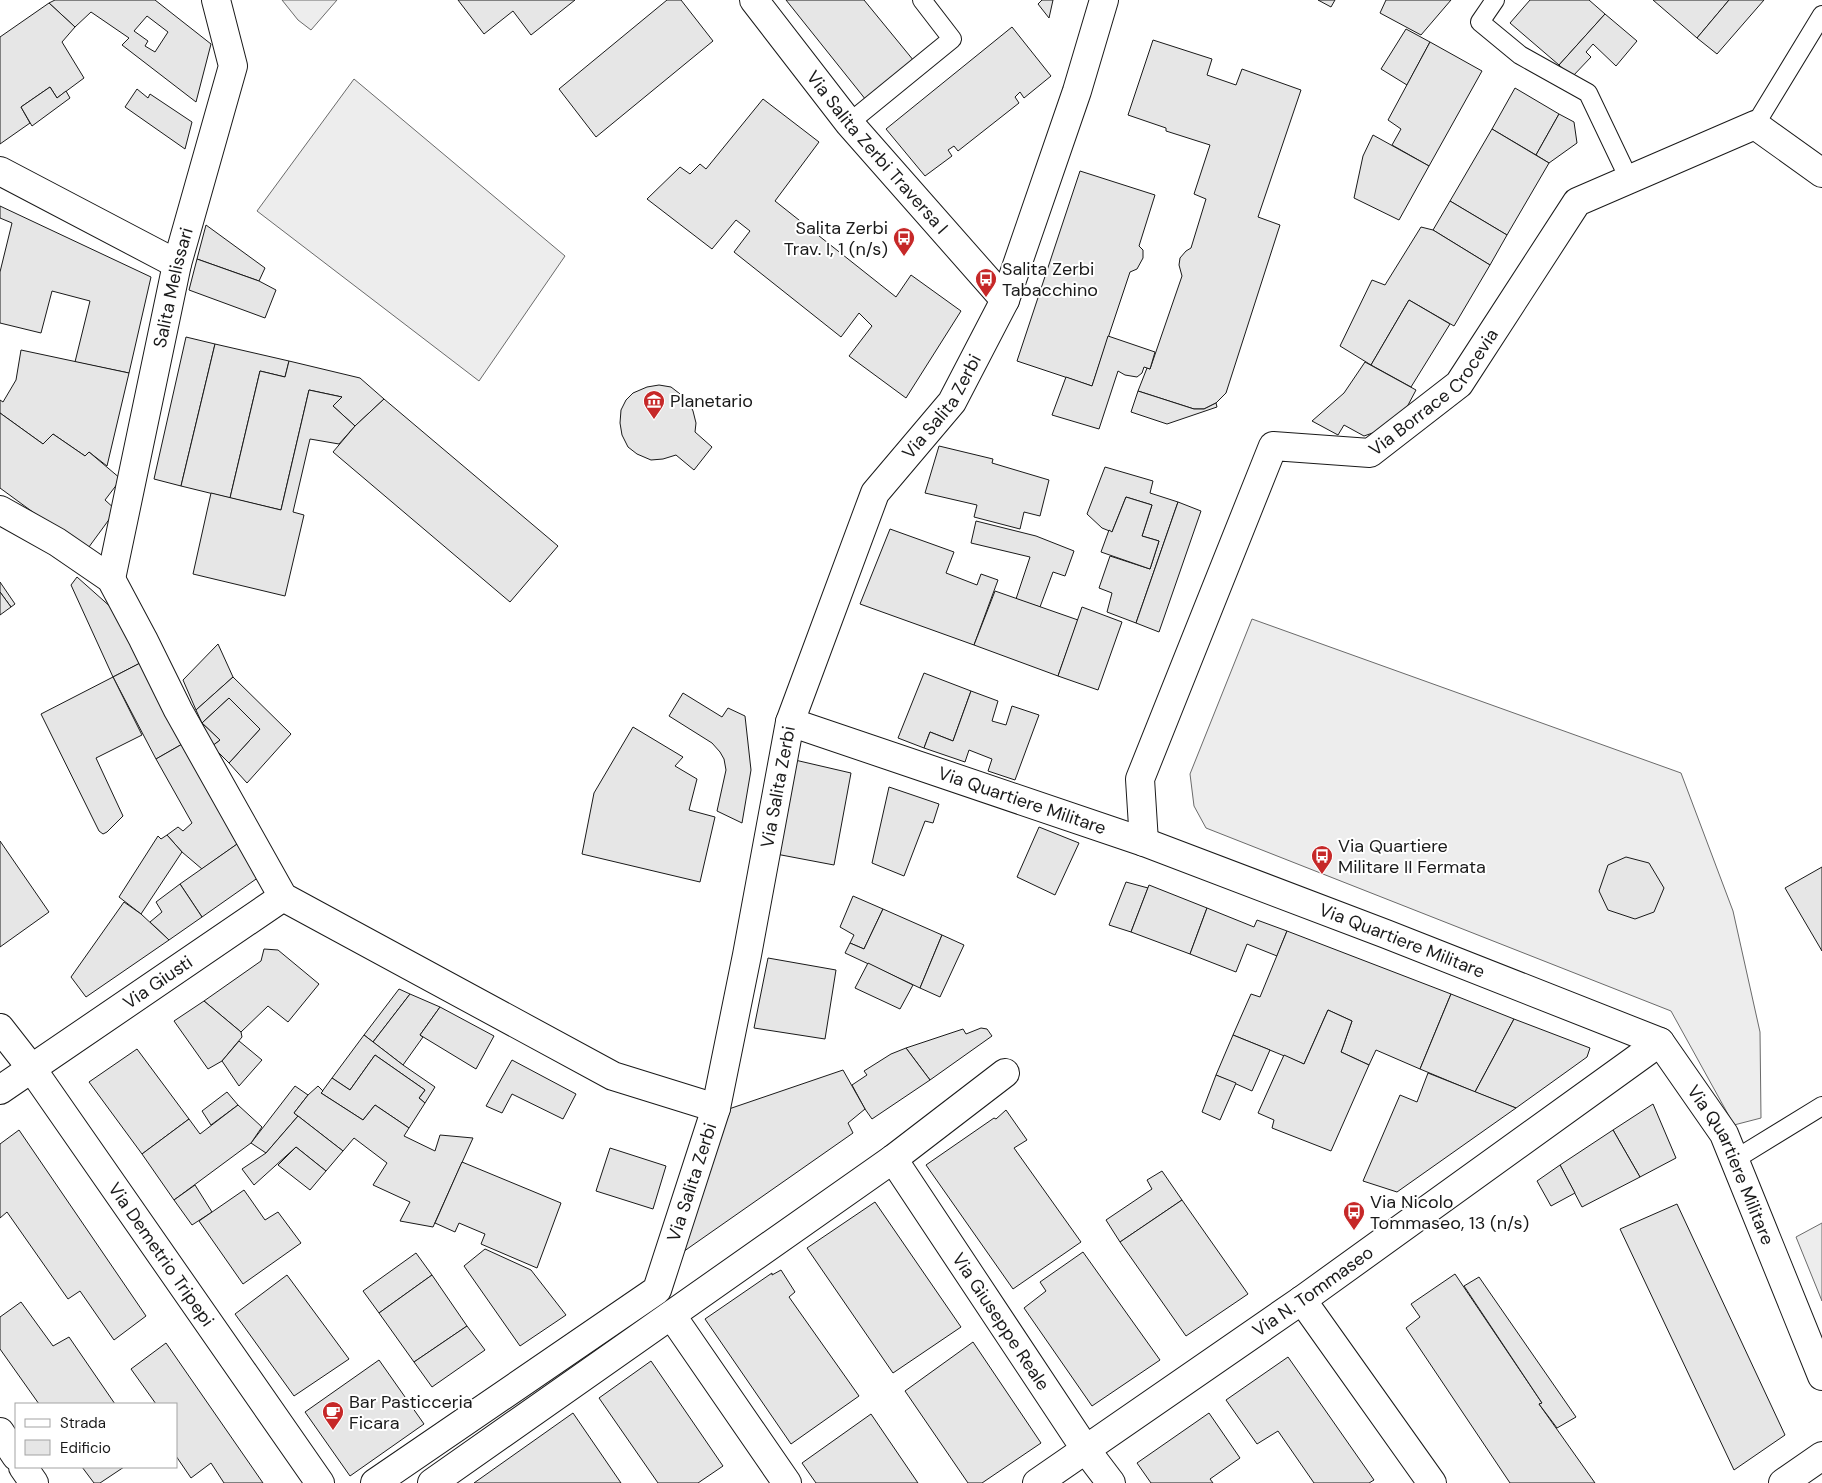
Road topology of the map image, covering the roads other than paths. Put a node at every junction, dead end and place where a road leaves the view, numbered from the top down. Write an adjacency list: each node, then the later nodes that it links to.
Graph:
1 (216, 0): 12 (street, Salita Melissari)
2 (754, 0): 7 (street, Via Salita Zerbi Traversa I)
3 (922, 0): 7 (lane)
4 (1104, 0): 13 (street, Via Salita Zerbi)
5 (1495, 0): 11 (lane)
6 (1822, 15): 8 (lane)
7 (849, 123): 13 (street, Via Salita Zerbi Traversa I)
8 (1754, 126): 10 (street); 11 (street, Via Borrace Crocevia)
9 (0, 171): 12 (street)
10 (1822, 173)
11 (1629, 179): 17 (street, Via Borrace Crocevia)
12 (177, 264): 15 (street, Salita Melissari)
13 (1006, 300): 16 (street, Via Salita Zerbi)
14 (0, 510): 15 (street)
15 (111, 580): 18 (street)
16 (790, 722): 17 (street, Via Quartiere Militare); 24 (street, Via Salita Zerbi)
17 (1144, 842): 20 (street, Via Quartiere Militare)
18 (284, 897): 21 (street, Via Giusti); 24 (street)
19 (0, 1028): 21 (street, Via Demetrio Tripepi)
20 (1660, 1042): 27 (street, Via Quartiere Militare); 28 (street, Via N. Tommaseo)
21 (32, 1068): 23 (street, Via Giusti); 37 (street, Via Demetrio Tripepi)
22 (1005, 1073): 26 (street)
23 (0, 1090)
24 (716, 1108): 38 (street, Via Salita Zerbi)
25 (1820, 1111): 27 (lane)
26 (893, 1159): 29 (street); 32 (street, Via Giuseppe Reale)
27 (1734, 1160): 30 (street, Via Quartiere Militare)
28 (1302, 1300): 32 (street, Via N. Tommaseo); 43 (street)
29 (672, 1316): 39 (street); 40 (street)
30 (1822, 1376)
31 (0, 1432): 33 (street)
32 (1086, 1450): 41 (street, Via N. Tommaseo); 42 (street, Via Giuseppe Reale)
33 (15, 1454)
34 (1822, 1456): 44 (street)
35 (25, 1468): 36 (street)
36 (34, 1483)
37 (320, 1483)
38 (375, 1483)
39 (432, 1483)
40 (787, 1483)
41 (1038, 1483)
42 (1111, 1483)
43 (1432, 1483)
44 (1783, 1483)

